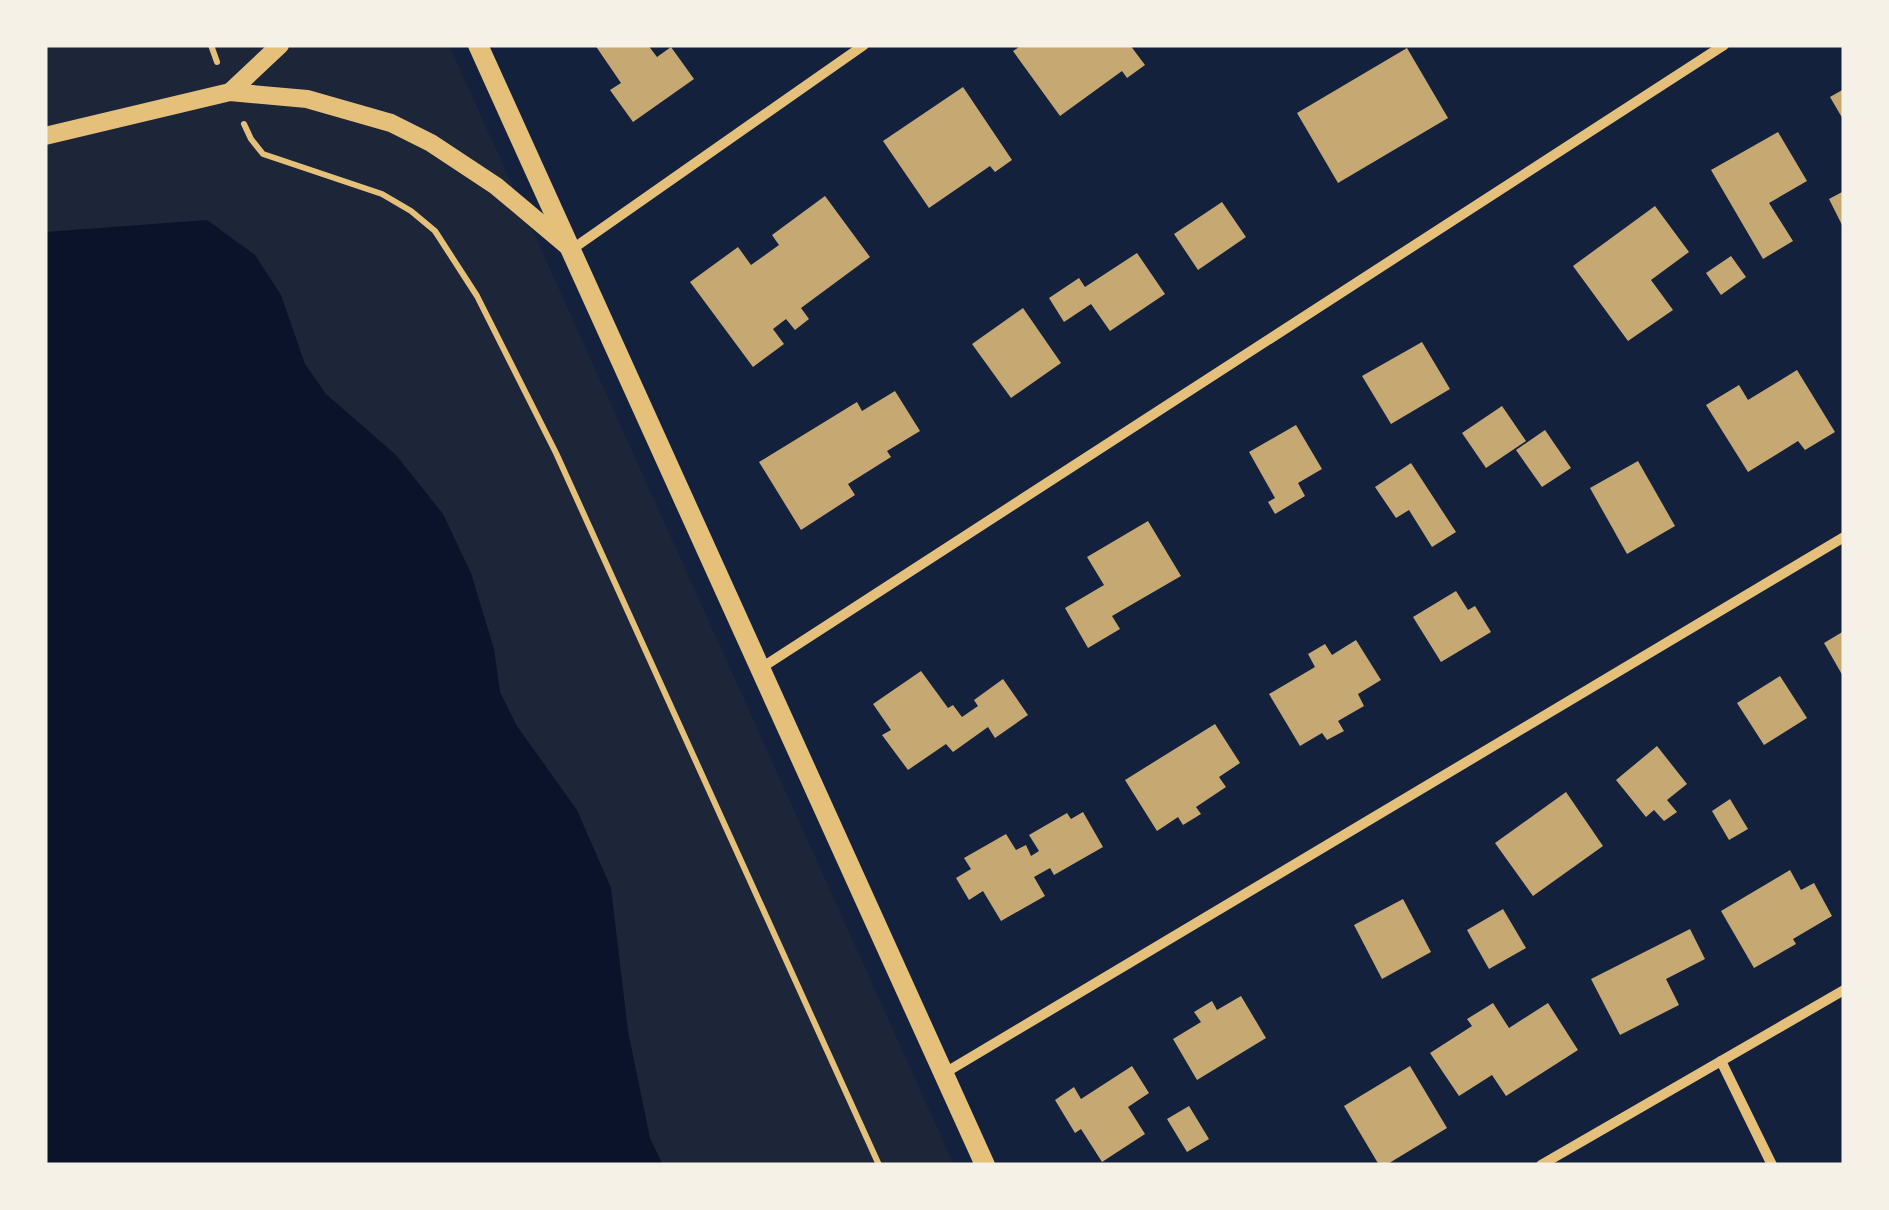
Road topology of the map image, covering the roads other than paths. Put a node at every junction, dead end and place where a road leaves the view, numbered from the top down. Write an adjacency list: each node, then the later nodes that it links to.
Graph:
1 (280, 45): 5 (street)
2 (478, 45): 7 (main road)
3 (864, 45): 7 (street)
4 (1724, 45): 9 (street)
5 (230, 92): 6 (street); 7 (street)
6 (45, 136)
7 (571, 250): 9 (main road)
8 (1844, 537): 12 (street)
9 (761, 668): 12 (main road)
10 (1844, 990): 11 (street)
11 (1722, 1061): 14 (street); 15 (street)
12 (944, 1074): 13 (main road)
13 (985, 1165)
14 (1541, 1165)
15 (1772, 1165)

